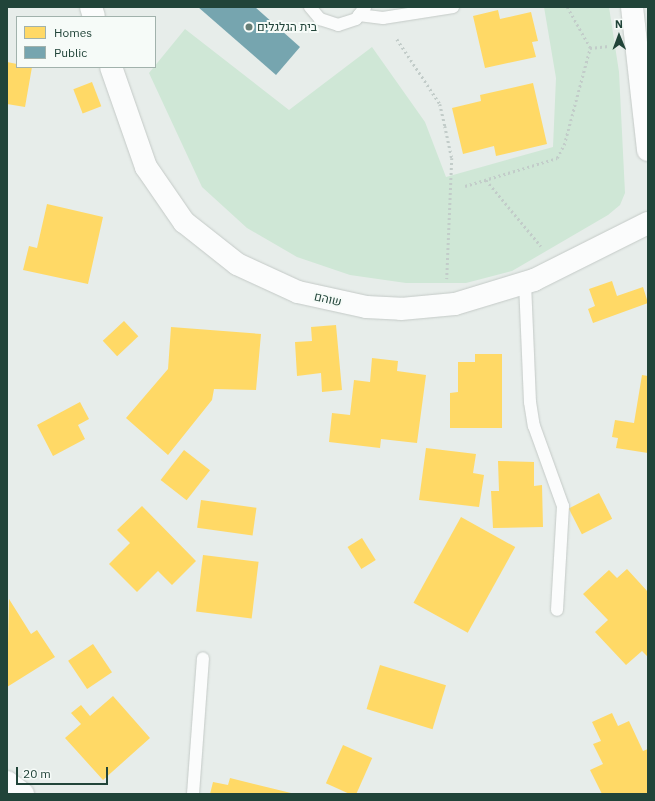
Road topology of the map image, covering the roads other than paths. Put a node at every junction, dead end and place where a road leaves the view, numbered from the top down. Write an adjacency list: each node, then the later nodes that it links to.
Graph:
1 (310, 7): 4 (lane)
2 (453, 7): 4 (lane)
3 (632, 7): 6 (street)
4 (362, 11)
5 (111, 68): 8 (street, שוהם)
6 (648, 150)
7 (648, 223): 8 (street, שוהם)
8 (525, 283): 9 (lane)
9 (557, 610)
10 (202, 658): 13 (lane)
11 (7, 782): 12 (street)
12 (24, 794)
13 (192, 794)

